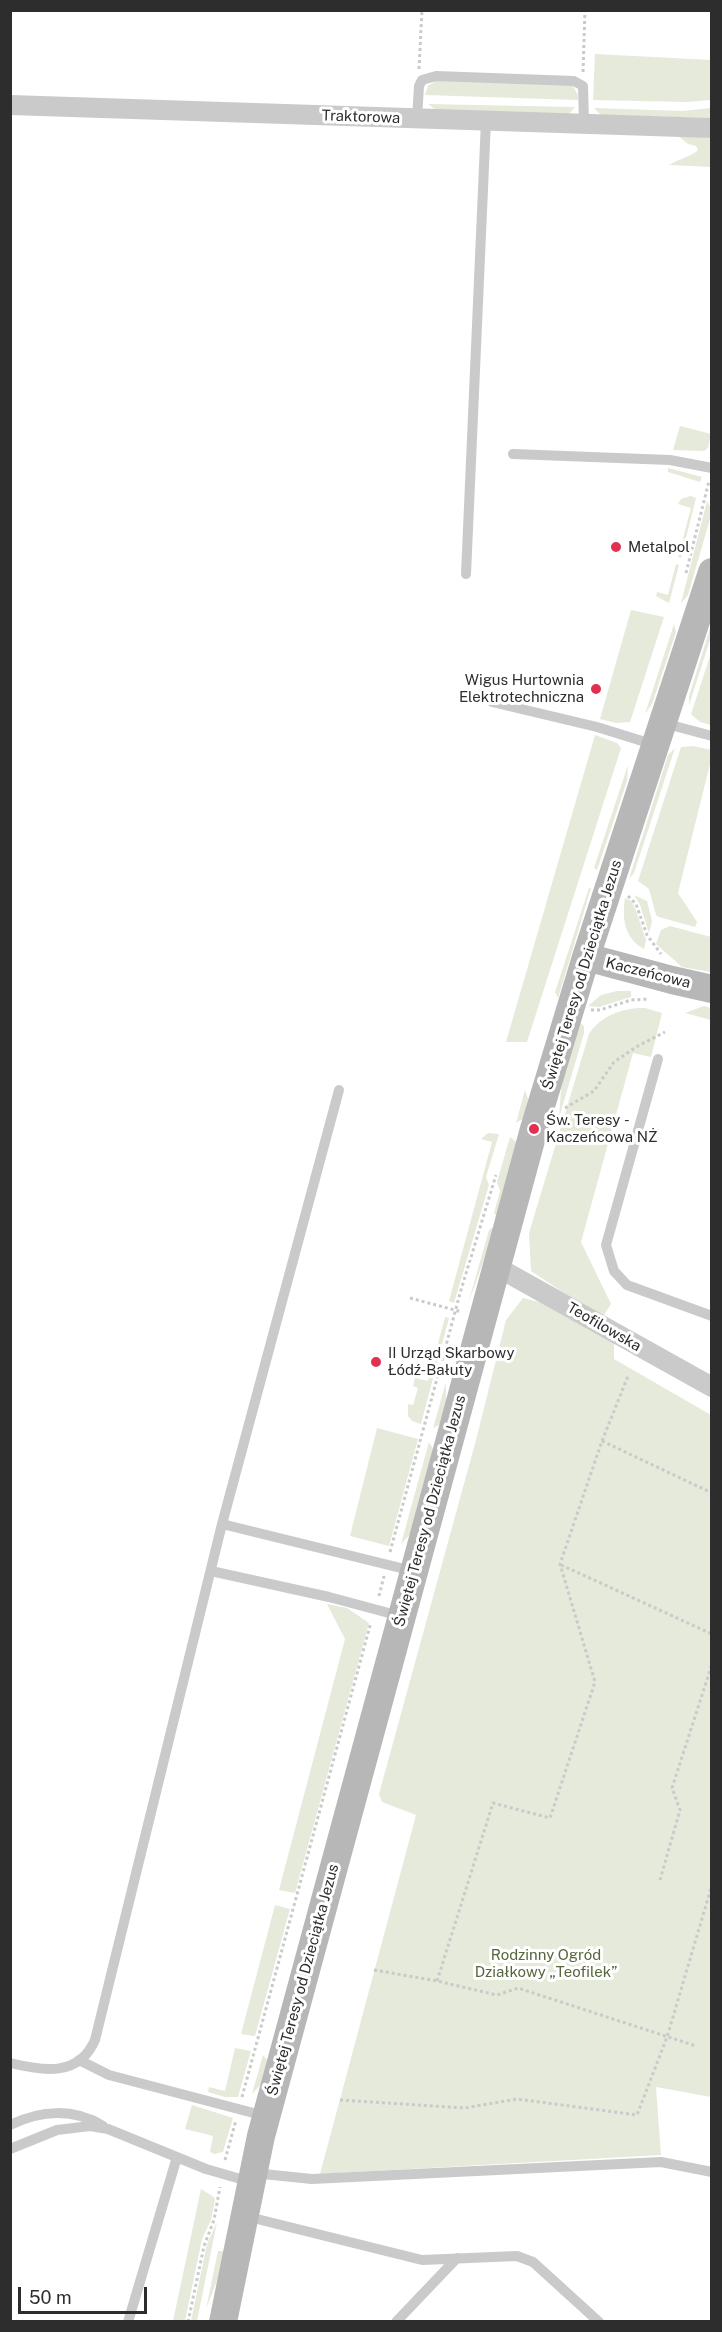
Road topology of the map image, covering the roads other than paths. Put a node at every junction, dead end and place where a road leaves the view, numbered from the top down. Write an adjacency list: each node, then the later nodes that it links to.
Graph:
1 (10, 105): 2 (street, Traktorowa)
2 (417, 119): 3 (street, Traktorowa); 4 (lane)
3 (486, 121): 4 (street, Traktorowa); 9 (lane)
4 (584, 124): 5 (street, Traktorowa)
5 (711, 128)
6 (513, 454): 7 (lane)
7 (711, 468)
8 (711, 572): 11 (street, Świętej Teresy od Dzieciątka Jezus)
9 (466, 574)
10 (492, 702): 11 (lane)
11 (659, 734): 12 (lane); 13 (street, Świętej Teresy od Dzieciątka Jezus)
12 (711, 736)
13 (586, 957): 14 (street, Kaczeńcowa); 17 (street, Świętej Teresy od Dzieciątka Jezus)
14 (711, 989)
15 (658, 1059): 18 (lane)
16 (339, 1090): 20 (lane)
17 (497, 1267): 19 (street, Teofilowska); 22 (street, Świętej Teresy od Dzieciątka Jezus)
18 (711, 1316)
19 (711, 1387)
20 (222, 1524): 21 (lane); 22 (lane)
21 (211, 1571): 23 (lane); 24 (lane)
22 (414, 1571): 23 (street, Świętej Teresy od Dzieciątka Jezus)
23 (401, 1616): 26 (street, Świętej Teresy od Dzieciątka Jezus)
24 (80, 2060): 25 (lane); 26 (lane)
25 (10, 2063)
26 (266, 2116): 32 (street, Świętej Teresy od Dzieciątka Jezus)
27 (10, 2125): 28 (lane)
28 (108, 2129): 29 (lane); 30 (lane)
29 (10, 2148)
30 (172, 2155): 32 (lane); 35 (lane)
31 (711, 2172): 32 (lane)
32 (252, 2178): 33 (street, Świętej Teresy od Dzieciątka Jezus)
33 (244, 2216): 34 (lane); 36 (street, Świętej Teresy od Dzieciątka Jezus)
34 (457, 2258): 37 (lane); 38 (lane)
35 (128, 2322)
36 (223, 2322)
37 (396, 2322)
38 (599, 2322)

